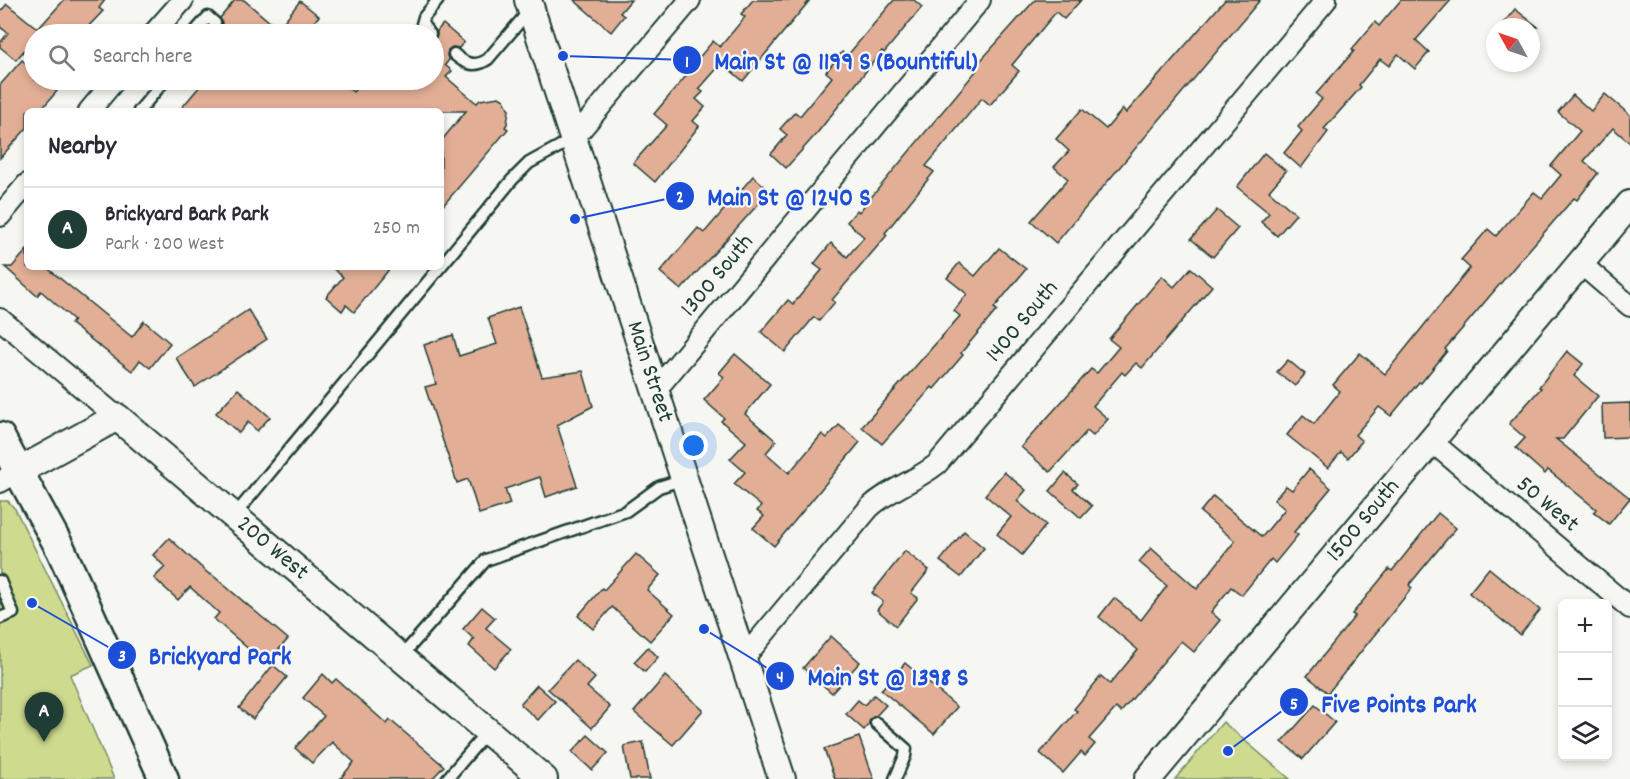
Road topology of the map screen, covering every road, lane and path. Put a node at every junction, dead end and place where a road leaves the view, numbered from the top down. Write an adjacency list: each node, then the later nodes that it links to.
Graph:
1 (183, 0): 8 (street)
2 (438, 0): 10 (lane)
3 (690, 0): 16 (street)
4 (980, 0): 25 (street, 1300 South)
5 (1326, 0): 36 (street, 1400 South)
6 (529, 4): 11 (lane); 16 (street, Main Street)
7 (215, 23): 9 (lane)
8 (162, 24)
9 (202, 24)
10 (422, 24)
11 (454, 54)
12 (107, 90): 14 (street)
13 (157, 90): 15 (lane)
14 (92, 108)
15 (142, 108)
16 (573, 139): 20 (lane); 25 (street, Main Street)
17 (24, 188): 19 (street)
18 (1630, 204): 21 (street, 1500 South)
19 (0, 216)
20 (444, 263)
21 (1580, 263): 23 (street); 28 (street, 1500 South)
22 (438, 270): 31 (lane)
23 (1630, 306)
24 (0, 319): 26 (street, 200 West)
25 (655, 391): 30 (street, Main Street)
26 (117, 417): 29 (street); 31 (street, 200 West)
27 (0, 437): 29 (main road)
28 (1431, 441): 33 (street, 50 West); 44 (street, 1500 South)
29 (10, 477): 39 (main road)
30 (684, 479): 35 (lane); 36 (street, Main Street)
31 (233, 516): 35 (street, 200 West)
32 (0, 581): 34 (lane)
33 (1630, 608)
34 (0, 618)
35 (400, 658): 38 (street, 200 West)
36 (743, 659): 42 (street, Main Street)
37 (876, 723): 43 (lane)
38 (488, 732): 40 (lane); 41 (street, 200 West)
39 (164, 779)
40 (447, 779)
41 (544, 779)
42 (782, 779)
43 (895, 779)
44 (1148, 779)

